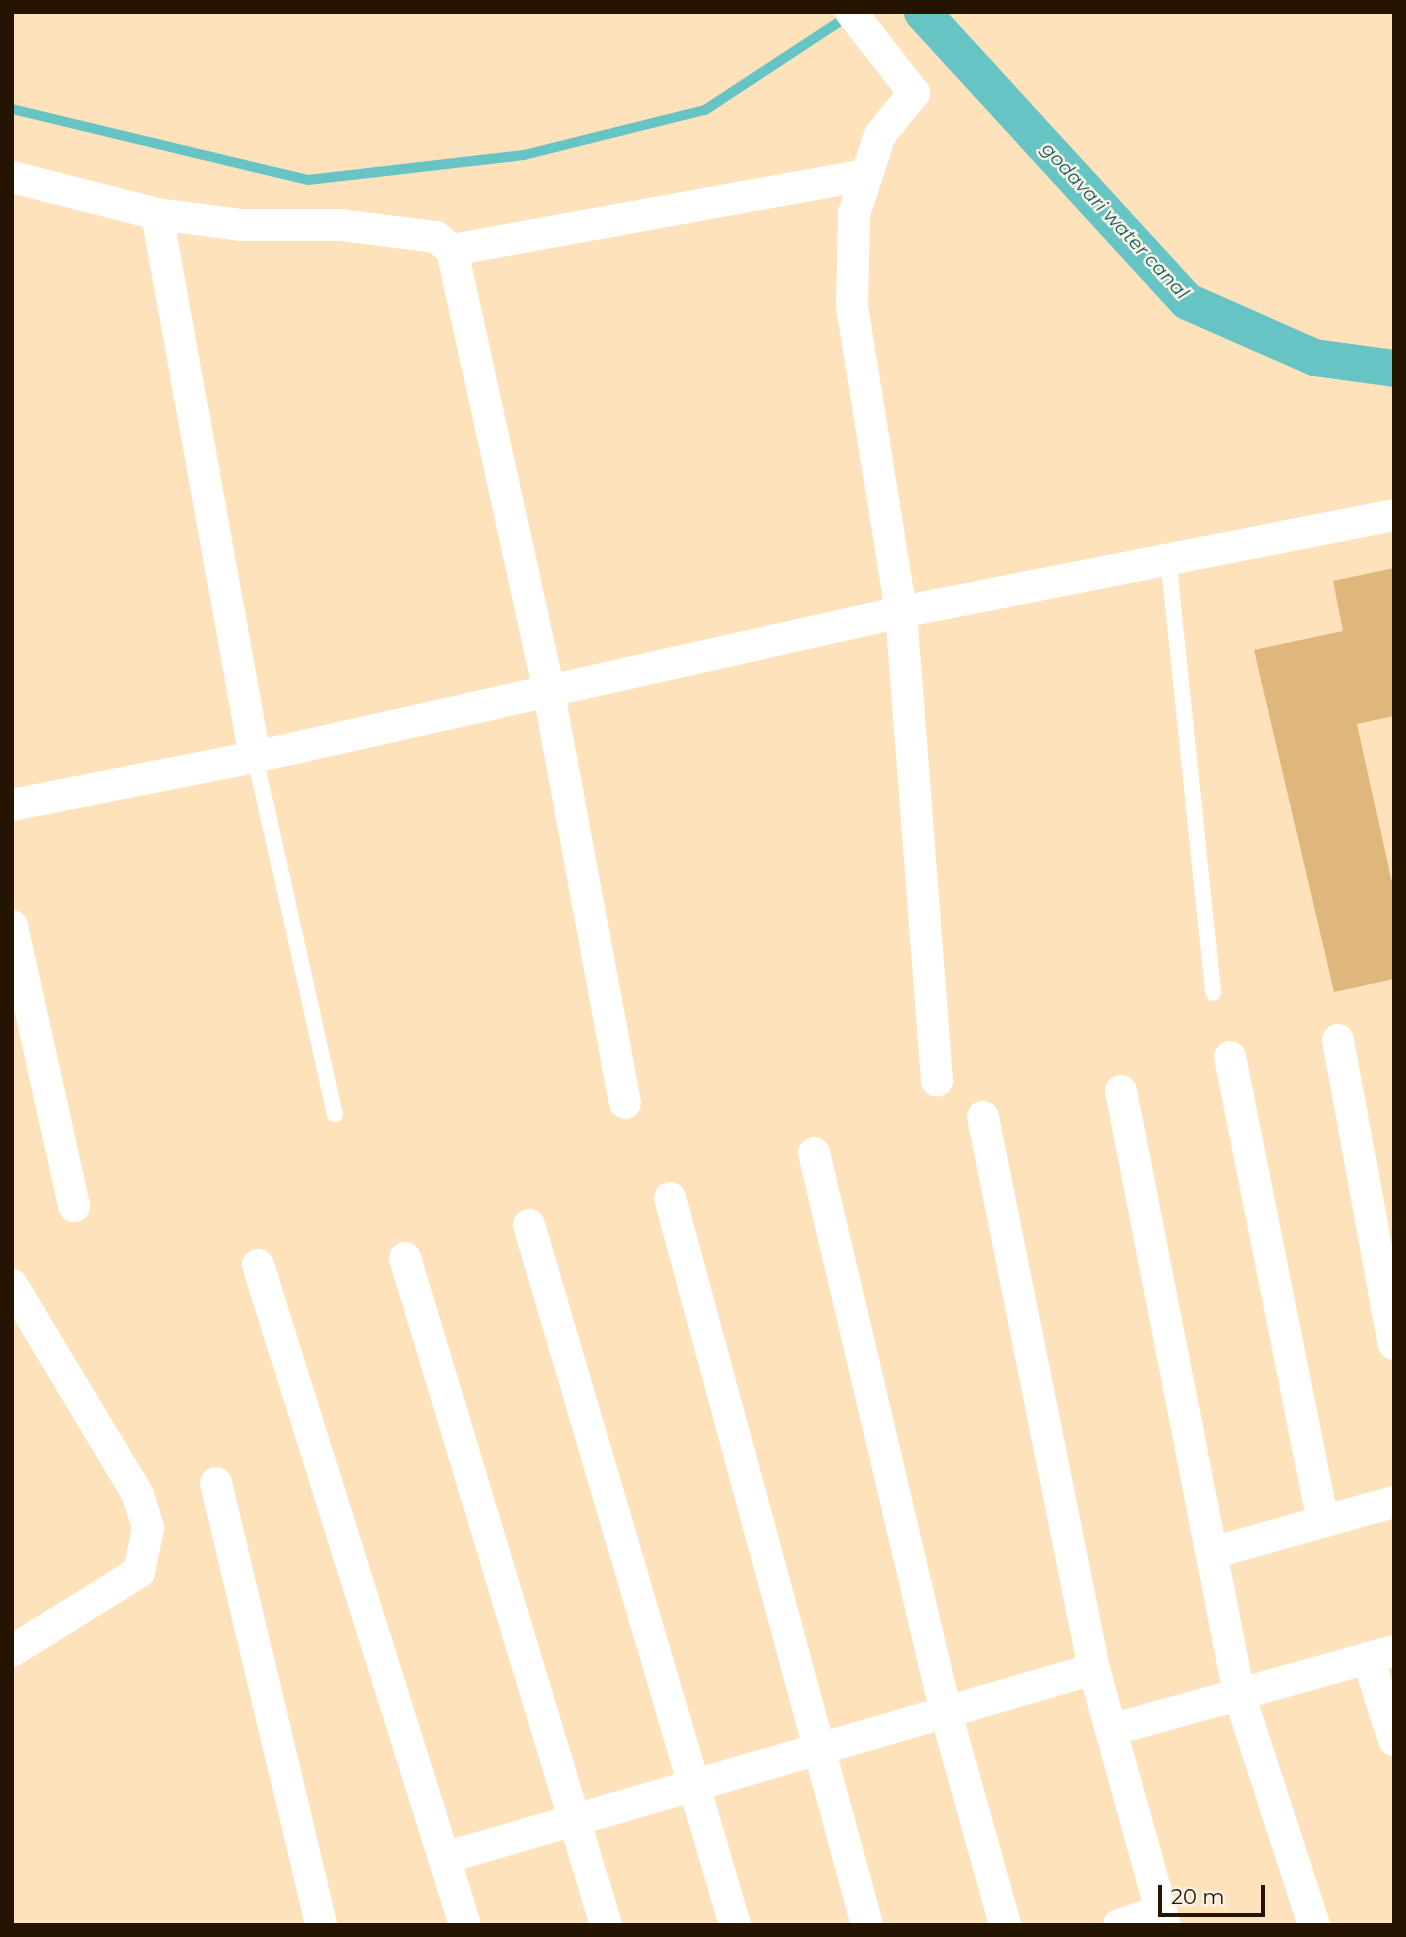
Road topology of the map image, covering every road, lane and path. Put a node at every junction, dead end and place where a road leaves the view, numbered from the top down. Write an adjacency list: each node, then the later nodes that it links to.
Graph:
1 (850, 12): 2 (street)
2 (866, 175): 5 (street); 8 (street)
3 (12, 177): 4 (street)
4 (157, 214): 5 (street); 10 (street)
5 (452, 250): 9 (street)
6 (1394, 515): 7 (street)
7 (1182, 555): 8 (street); 13 (lane)
8 (901, 611): 9 (street); 17 (street)
9 (548, 688): 10 (street); 19 (street)
10 (255, 757): 11 (street); 20 (lane)
11 (12, 805)
12 (12, 926): 14 (street)
13 (1213, 993)
14 (19, 994): 24 (street)
15 (1338, 1041): 26 (street)
16 (1230, 1057): 33 (street)
17 (937, 1081)
18 (1121, 1091): 34 (street)
19 (625, 1103)
20 (335, 1114)
21 (982, 1117): 37 (street)
22 (814, 1153): 39 (street)
23 (670, 1198): 42 (street)
24 (74, 1206)
25 (529, 1225): 43 (street)
26 (1384, 1256): 30 (street)
27 (404, 1258): 44 (street)
28 (258, 1265): 45 (street)
29 (12, 1285): 35 (street)
30 (1394, 1344)
31 (216, 1483): 47 (street)
32 (1394, 1502): 33 (street)
33 (1323, 1521): 34 (street)
34 (1212, 1553): 38 (street)
35 (12, 1651)
36 (1381, 1655): 38 (street); 41 (street)
37 (1094, 1669): 39 (street); 40 (street)
38 (1240, 1694): 40 (street); 54 (street)
39 (946, 1713): 42 (street); 52 (street)
40 (1111, 1730): 46 (street)
41 (1394, 1740)
42 (816, 1751): 43 (street); 51 (street)
43 (694, 1787): 44 (street); 50 (street)
44 (575, 1822): 45 (street); 49 (street)
45 (444, 1858): 48 (street)
46 (1163, 1918): 53 (street)
47 (321, 1925)
48 (465, 1925)
49 (606, 1925)
50 (735, 1925)
51 (867, 1925)
52 (1005, 1925)
53 (1119, 1925)
54 (1314, 1925)

